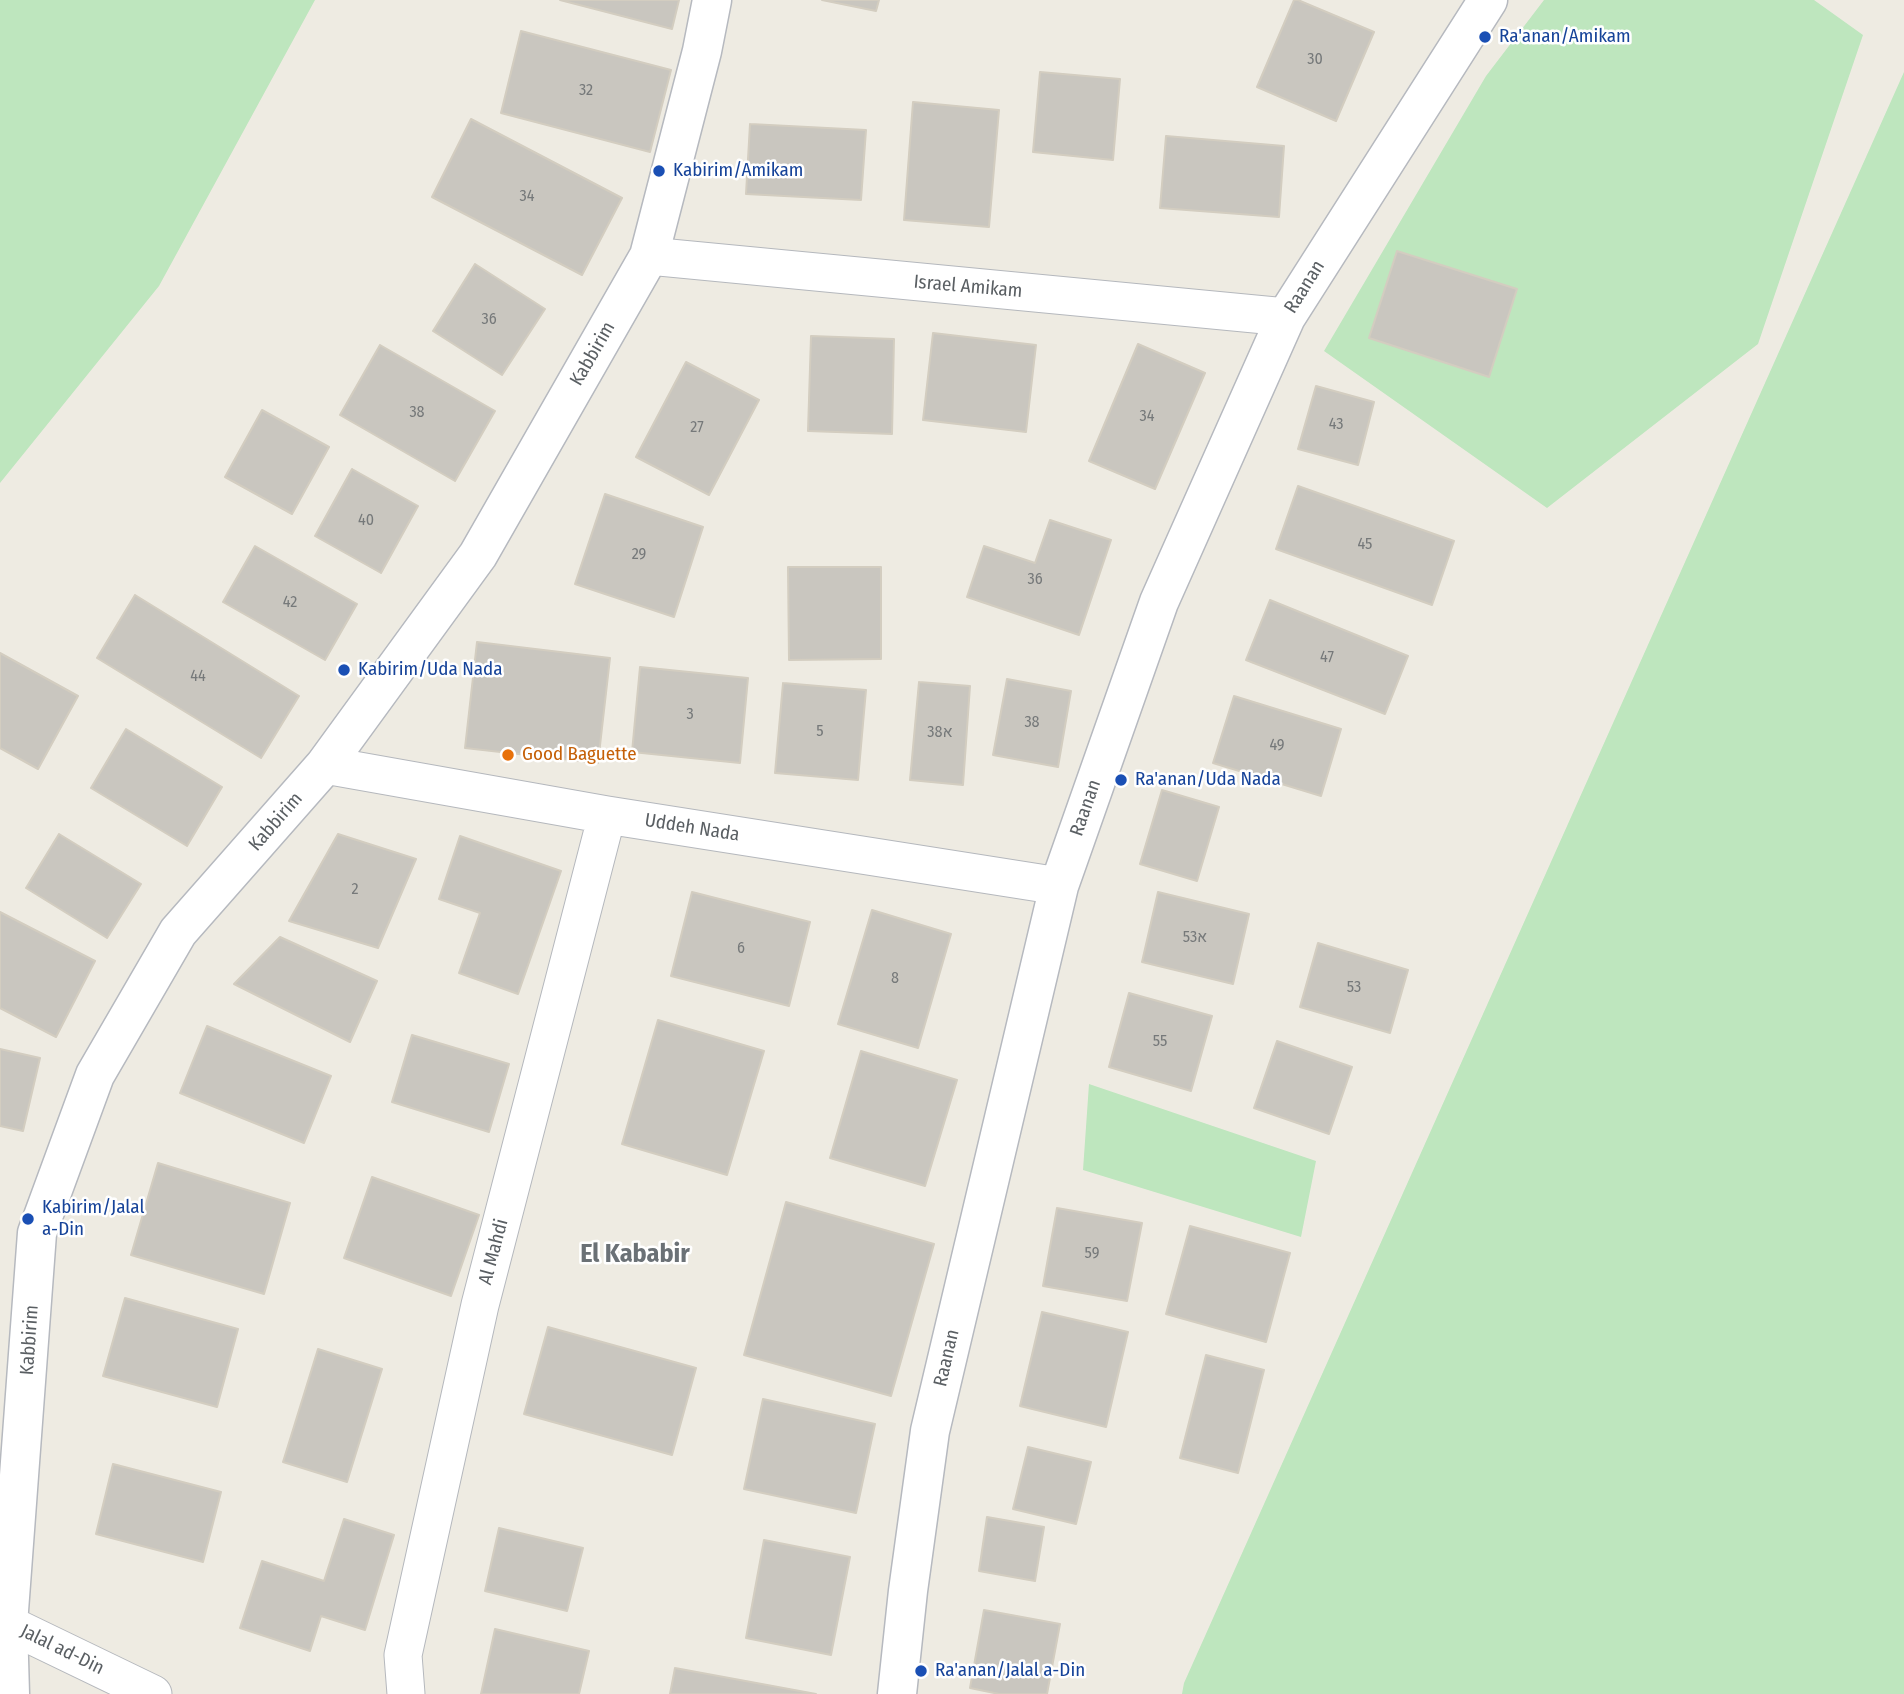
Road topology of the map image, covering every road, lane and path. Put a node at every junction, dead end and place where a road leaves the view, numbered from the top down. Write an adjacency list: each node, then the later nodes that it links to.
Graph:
1 (712, 0): 3 (street, Kabbirim)
2 (1488, 0): 4 (street, Raanan)
3 (649, 256): 4 (street, Israel Amikam); 5 (street, Kabbirim)
4 (1286, 317): 7 (street, Raanan)
5 (326, 765): 6 (street, Uddeh Nada); 8 (street, Kabbirim)
6 (607, 815): 7 (street, Uddeh Nada); 11 (street, Al Mahdi)
7 (1059, 886): 12 (street, Raanan)
8 (8, 1624): 9 (street, Kabbirim); 10 (street, Jalal ad-Din)
9 (10, 1694)
10 (153, 1694)
11 (405, 1694)
12 (897, 1694)

